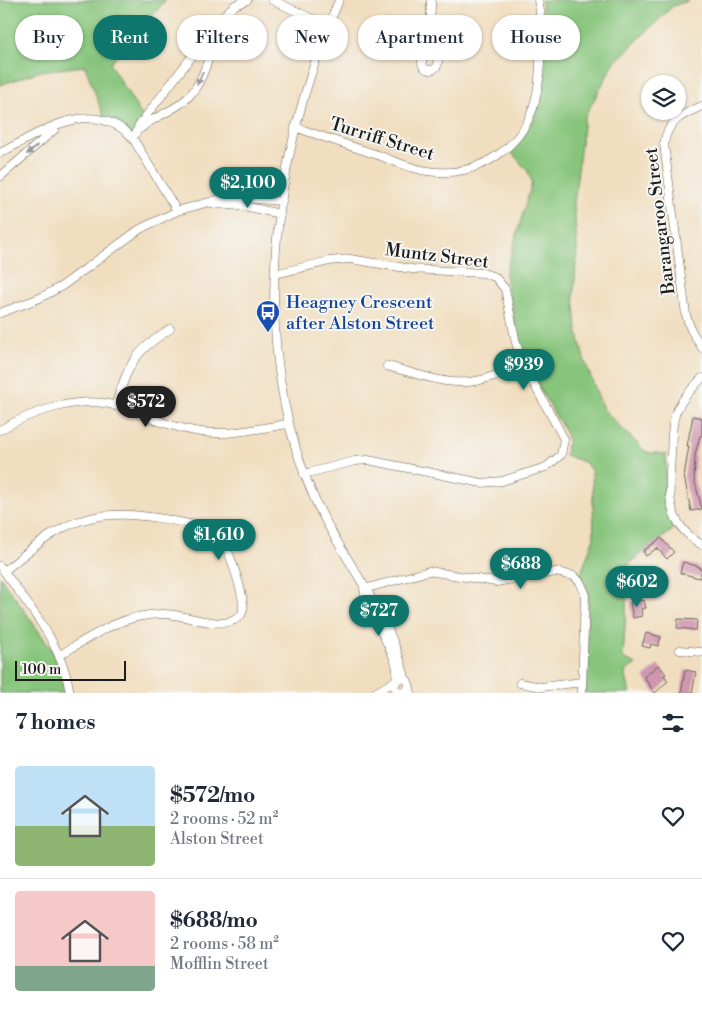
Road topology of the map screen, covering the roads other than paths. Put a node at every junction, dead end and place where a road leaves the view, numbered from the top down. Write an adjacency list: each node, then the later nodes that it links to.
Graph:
1 (247, 0): 6 (street)
2 (272, 0): 7 (street)
3 (339, 0): 8 (street)
4 (431, 0): 9 (street)
5 (538, 0): 15 (street, Turriff Street)
6 (224, 15)
7 (304, 15)
8 (333, 15)
9 (431, 15)
10 (189, 60): 16 (street)
11 (207, 60): 16 (street, one-way to 16)
12 (316, 60): 15 (street)
13 (702, 106): 26 (street, Barangaroo Street)
14 (62, 122): 16 (street); 17 (street); 18 (street, one-way to 18)
15 (295, 127): 19 (street)
16 (134, 134): 21 (street)
17 (0, 153)
18 (0, 177)
19 (282, 201): 20 (street); 22 (street)
20 (211, 203): 21 (street); 22 (street)
21 (177, 211): 24 (street)
22 (280, 214): 23 (street)
23 (275, 274): 27 (street, Muntz Street); 31 (street)
24 (0, 314)
25 (170, 329): 30 (street)
26 (702, 348)
27 (523, 364): 28 (street); 33 (street, Muntz Street)
28 (387, 366)
29 (702, 378): 34 (street)
30 (115, 406): 31 (street); 32 (street)
31 (288, 424): 33 (street)
32 (0, 430)
33 (304, 474): 36 (street)
34 (702, 545)
35 (2, 569): 39 (street); 39 (street)
36 (364, 588): 40 (street); 42 (street)
37 (680, 650): 38 (street)
38 (702, 652)
39 (60, 654): 45 (street)
40 (397, 657): 41 (street); 44 (street)
41 (396, 680): 44 (street); 46 (street); 47 (street)
42 (582, 682): 43 (street); 48 (street)
43 (520, 683)
44 (408, 685): 47 (street)
45 (70, 693)
46 (375, 693)
47 (399, 693)
48 (582, 693)

